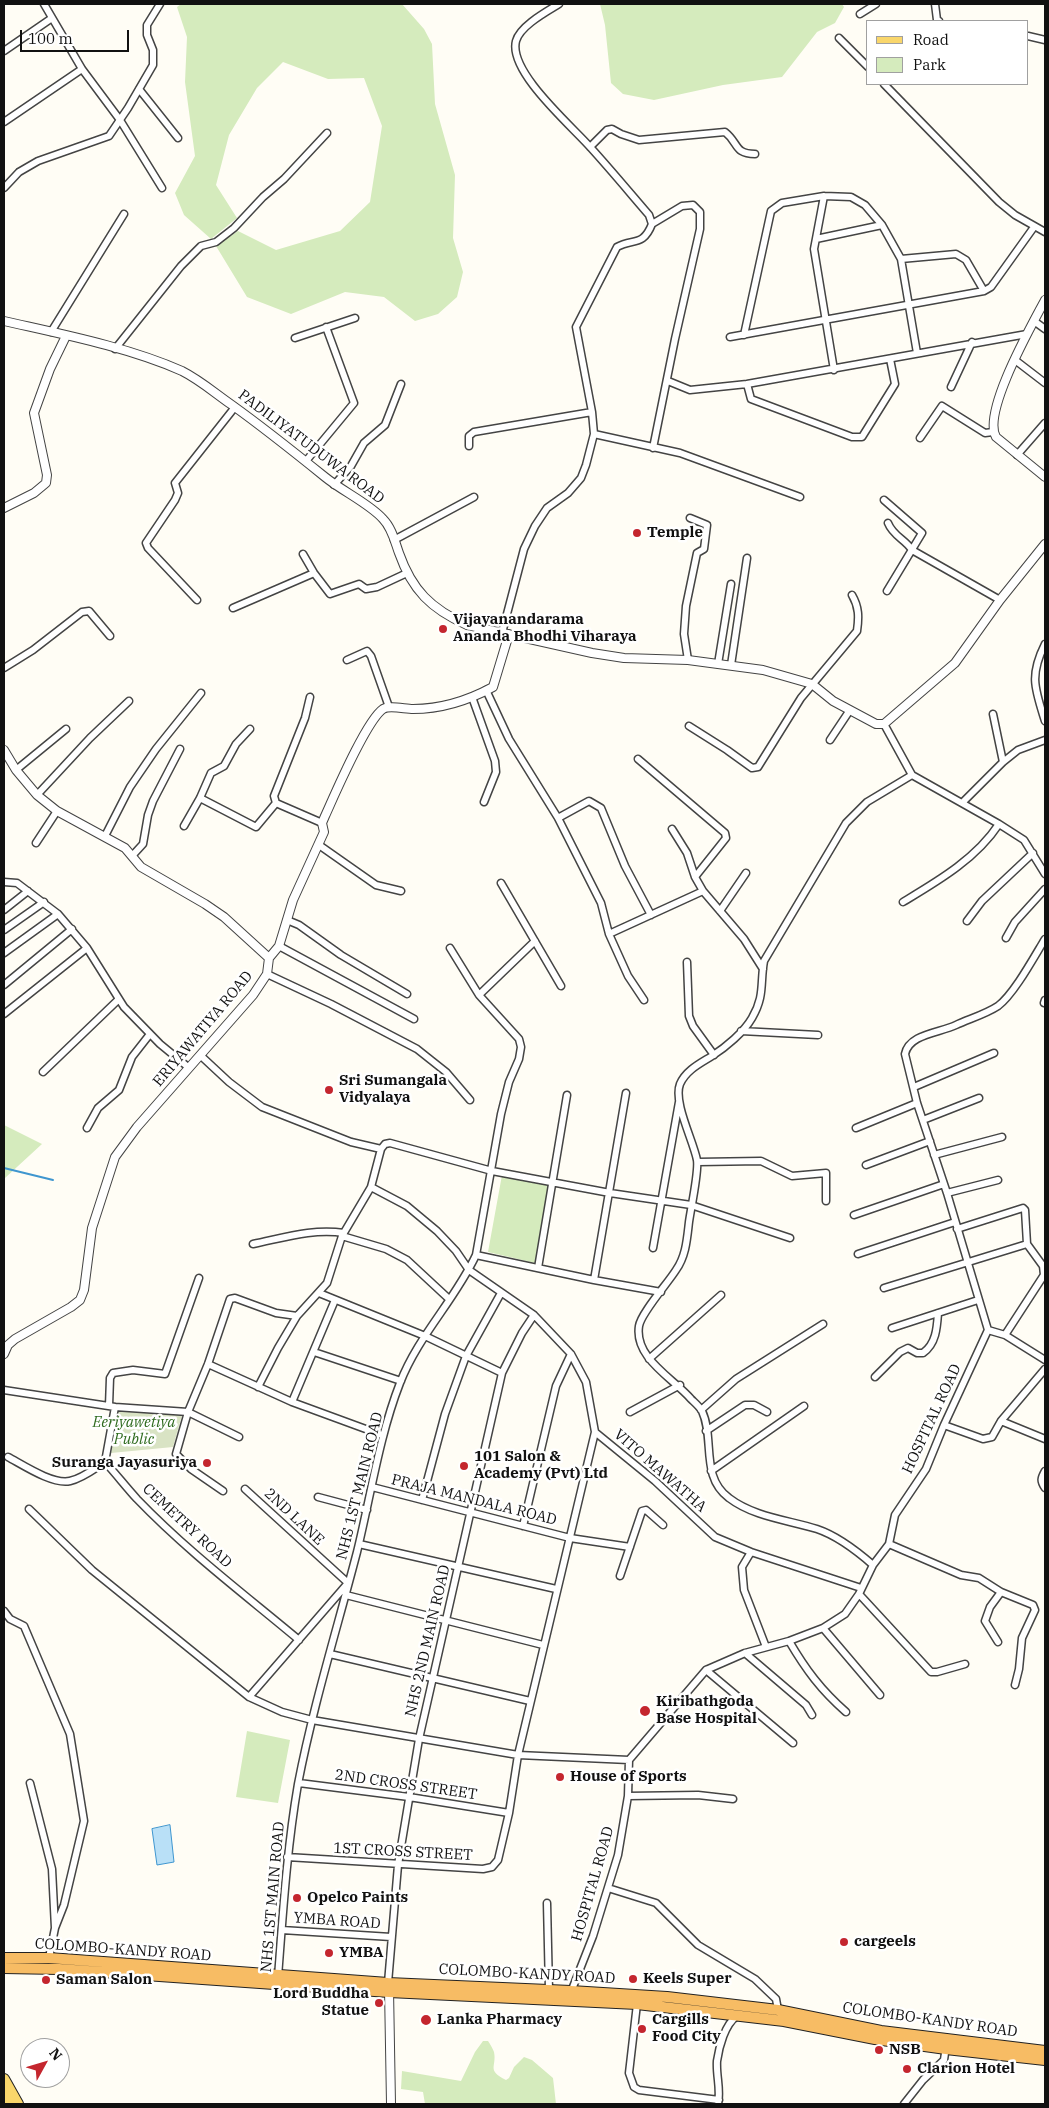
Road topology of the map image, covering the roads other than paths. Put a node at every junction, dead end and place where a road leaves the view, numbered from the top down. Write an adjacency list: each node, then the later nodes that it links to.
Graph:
1 (44, 4): 7 (street)
2 (160, 4): 16 (street)
3 (559, 4): 21 (street)
4 (876, 4): 6 (street)
5 (935, 4): 8 (street)
6 (860, 14)
7 (52, 18): 12 (street); 14 (street)
8 (937, 20)
9 (1029, 36): 11 (street)
10 (840, 38): 13 (street)
11 (1045, 40)
12 (4, 51)
13 (866, 66)
14 (82, 70): 17 (street); 18 (street)
15 (885, 85): 29 (street)
16 (139, 89): 17 (street); 20 (street)
17 (120, 120): 23 (street); 24 (street)
18 (4, 122)
19 (327, 132): 49 (street)
20 (178, 138)
21 (590, 147): 22 (street); 27 (street)
22 (754, 154)
23 (4, 188)
24 (162, 188)
25 (824, 196): 28 (street); 31 (street); 44 (street)
26 (124, 214): 42 (street)
27 (652, 224): 54 (street); 60 (street)
28 (882, 224): 31 (street); 32 (street)
29 (1034, 227): 30 (street); 33 (street)
30 (1045, 232)
31 (816, 239): 37 (street)
32 (901, 259): 33 (street); 35 (street)
33 (984, 291): 35 (street)
34 (1045, 300): 39 (street)
35 (910, 304): 37 (street); 50 (street)
36 (355, 318): 40 (street)
37 (825, 320): 44 (street); 53 (street)
38 (4, 321): 42 (street, PADILIYATUDUWA ROAD)
39 (1034, 321): 41 (street); 43 (street)
40 (326, 328): 47 (street); 68 (street)
41 (1045, 329)
42 (51, 332): 45 (street, PADILIYATUDUWA ROAD)
43 (1027, 334): 48 (street); 52 (street)
44 (744, 335): 46 (street)
45 (66, 336): 49 (street, PADILIYATUDUWA ROAD); 74 (street)
46 (730, 337)
47 (295, 338)
48 (972, 342): 50 (street); 58 (street)
49 (115, 349): 59 (street, PADILIYATUDUWA ROAD)
50 (917, 353): 51 (street)
51 (890, 359): 53 (street); 57 (street)
52 (1014, 360): 55 (street); 62 (street)
53 (834, 370): 57 (street)
54 (668, 381): 57 (street); 66 (street)
55 (1045, 383)
56 (401, 384): 70 (street)
57 (747, 384)
58 (951, 387)
59 (235, 407): 68 (street, PADILIYATUDUWA ROAD); 87 (street)
60 (592, 412): 63 (street); 65 (street)
61 (1045, 422): 67 (street)
62 (993, 432): 64 (street); 67 (street)
63 (594, 434): 66 (street); 90 (street)
64 (920, 438)
65 (469, 446)
66 (653, 448): 72 (street)
67 (1016, 455): 69 (street)
68 (306, 462): 70 (street, PADILIYATUDUWA ROAD)
69 (1045, 478)
70 (334, 485): 77 (street, PADILIYATUDUWA ROAD)
71 (474, 497): 77 (street)
72 (800, 497)
73 (884, 500): 79 (street)
74 (4, 508)
75 (690, 518): 94 (street)
76 (888, 523): 79 (street)
77 (394, 540): 82 (street, PADILIYATUDUWA ROAD)
78 (1045, 544): 88 (street)
79 (912, 550): 85 (street); 88 (street)
80 (303, 554): 83 (street)
81 (747, 558): 96 (street)
82 (407, 573): 83 (street); 90 (street, PADILIYATUDUWA ROAD)
83 (314, 574): 89 (street)
84 (731, 584): 95 (street)
85 (887, 591)
86 (852, 595): 98 (street)
87 (197, 600)
88 (1000, 600): 108 (street)
89 (232, 608)
90 (506, 634): 94 (street, PADILIYATUDUWA ROAD); 99 (street)
91 (110, 636): 97 (street)
92 (1045, 644): 107 (street)
93 (346, 660): 104 (street)
94 (688, 660): 95 (street, PADILIYATUDUWA ROAD)
95 (718, 664): 96 (street, PADILIYATUDUWA ROAD)
96 (731, 665): 98 (street, PADILIYATUDUWA ROAD)
97 (4, 668)
98 (812, 684): 105 (street, PADILIYATUDUWA ROAD); 109 (street)
99 (486, 690): 102 (street); 127 (street)
100 (201, 693): 132 (street)
101 (310, 696): 124 (street)
102 (472, 698): 104 (street); 123 (street)
103 (129, 702): 121 (street)
104 (389, 707): 128 (street)
105 (850, 710): 108 (street, PADILIYATUDUWA ROAD); 112 (street)
106 (992, 714): 118 (street)
107 (1045, 721)
108 (884, 724): 120 (street)
109 (689, 726)
110 (66, 729): 119 (street)
111 (250, 729): 122 (street)
112 (830, 740)
113 (1045, 740): 118 (street)
114 (180, 749): 136 (street)
115 (4, 750): 117 (street)
116 (638, 759): 139 (street)
117 (7, 761): 119 (street)
118 (1003, 762): 125 (street)
119 (16, 770): 121 (street)
120 (912, 775): 125 (street); 166 (street)
121 (37, 796): 126 (street)
122 (200, 798): 124 (street); 130 (street)
123 (484, 802)
124 (276, 803): 128 (street)
125 (962, 803): 129 (street)
126 (57, 812): 132 (street); 133 (street)
127 (558, 818): 151 (street); 156 (street)
128 (322, 823): 134 (street)
129 (999, 824): 135 (street); 147 (street)
130 (184, 826)
131 (672, 829): 139 (street)
132 (105, 836): 136 (street)
133 (36, 843)
134 (319, 845): 144 (street); 152 (street)
135 (1033, 853): 138 (street); 153 (street)
136 (132, 856): 164 (street)
137 (746, 873): 149 (street)
138 (1045, 874)
139 (695, 877): 145 (street)
140 (4, 882): 143 (street)
141 (501, 883): 159 (street)
142 (1045, 889): 157 (street)
143 (28, 891): 146 (street); 148 (street)
144 (401, 891)
145 (703, 891): 149 (street); 151 (street)
146 (44, 902): 150 (street); 155 (street)
147 (902, 902)
148 (4, 910)
149 (720, 911): 166 (street)
150 (58, 914): 154 (street); 163 (street)
151 (651, 915): 156 (street)
152 (287, 920): 160 (street); 170 (street)
153 (967, 921)
154 (72, 929): 161 (street); 168 (street)
155 (4, 930)
156 (609, 934): 173 (street)
157 (1006, 938)
158 (1045, 939): 184 (street)
159 (535, 941): 169 (street); 171 (street)
160 (279, 946): 164 (street); 175 (street)
161 (87, 948): 172 (street); 174 (street)
162 (450, 948): 171 (street, NHS 1ST MAIN ROAD)
163 (4, 953)
164 (269, 958): 167 (street, ERIYAWATIYA ROAD)
165 (687, 962): 181 (street)
166 (763, 969): 176 (street)
167 (267, 974): 180 (street, ERIYAWATIYA ROAD); 188 (street)
168 (4, 985)
169 (561, 986)
170 (407, 994)
171 (479, 995): 200 (street, NHS 1ST MAIN ROAD)
172 (118, 999): 177 (street); 183 (street)
173 (644, 1000)
174 (4, 1014)
175 (414, 1019)
176 (741, 1031): 178 (street); 181 (street)
177 (150, 1034): 182 (street); 192 (street)
178 (818, 1035)
179 (994, 1053): 184 (street)
180 (200, 1055): 182 (street, ERIYAWATIYA ROAD); 196 (street)
181 (714, 1055): 189 (street)
182 (188, 1068): 242 (street, ERIYAWATIYA ROAD)
183 (43, 1072)
184 (914, 1087): 190 (street)
185 (626, 1093): 205 (street)
186 (567, 1094): 202 (street)
187 (979, 1098): 191 (street)
188 (470, 1100)
189 (679, 1101): 198 (street); 208 (street)
190 (917, 1103): 191 (street); 193 (street)
191 (922, 1120): 195 (street)
192 (87, 1128)
193 (856, 1128)
194 (1002, 1137): 197 (street)
195 (930, 1142): 197 (street); 199 (street)
196 (381, 1149): 200 (street); 204 (street)
197 (934, 1155): 203 (street)
198 (698, 1162): 207 (street); 209 (street)
199 (866, 1165)
200 (492, 1171): 202 (street); 219 (street, NHS 1ST MAIN ROAD)
201 (998, 1180): 206 (street)
202 (554, 1182): 205 (street); 221 (street)
203 (944, 1184): 206 (street); 210 (street)
204 (371, 1187): 213 (street); 222 (street, VITO MAWATHA)
205 (610, 1193): 208 (street); 224 (street)
206 (947, 1193): 211 (street)
207 (826, 1201)
208 (662, 1202): 209 (street); 217 (street)
209 (691, 1205): 214 (street); 226 (street)
210 (854, 1214)
211 (954, 1222): 212 (street); 218 (street)
212 (957, 1229): 216 (street); 220 (street)
213 (343, 1235): 215 (street); 227 (street); 230 (street)
214 (790, 1238)
215 (253, 1244)
216 (1027, 1244): 220 (street); 239 (street)
217 (653, 1248)
218 (858, 1254)
219 (476, 1255): 221 (street); 222 (street, NHS 1ST MAIN ROAD)
220 (967, 1262): 225 (street); 232 (street)
221 (538, 1268): 224 (street)
222 (469, 1270): 228 (street, VITO MAWATHA); 230 (street, NHS 1ST MAIN ROAD)
223 (199, 1278): 257 (street)
224 (594, 1280): 226 (street)
225 (884, 1288)
226 (661, 1292): 245 (street)
227 (319, 1293): 231 (street); 235 (street)
228 (501, 1293): 234 (street, VITO MAWATHA); 244 (street)
229 (721, 1295): 245 (street)
230 (449, 1299): 240 (street, NHS 1ST MAIN ROAD)
231 (335, 1300): 240 (street); 241 (street)
232 (978, 1300): 233 (street); 238 (street)
233 (938, 1313): 237 (street); 250 (street)
234 (534, 1315): 243 (street, VITO MAWATHA); 249 (street, NHS 2ND MAIN ROAD)
235 (297, 1316): 247 (street); 253 (street)
236 (824, 1324): 258 (street)
237 (892, 1328)
238 (988, 1330): 239 (street); 263 (street, HOSPITAL ROAD)
239 (1005, 1335): 246 (street)
240 (425, 1336): 244 (street); 251 (street, NHS 1ST MAIN ROAD)
241 (314, 1352): 251 (street); 255 (street)
242 (4, 1354)
243 (571, 1354): 265 (street, VITO MAWATHA); 282 (street)
244 (466, 1356): 249 (street); 278 (street)
245 (649, 1360): 252 (street)
246 (1045, 1360)
247 (208, 1364): 253 (street); 259 (street)
248 (1045, 1369): 262 (street)
249 (502, 1373): 281 (street, NHS 2ND MAIN ROAD)
250 (875, 1377)
251 (401, 1381): 266 (street, NHS 1ST MAIN ROAD)
252 (680, 1385): 258 (street); 260 (street)
253 (258, 1387): 255 (street)
254 (4, 1390): 257 (street)
255 (292, 1402): 266 (street)
256 (804, 1406): 271 (street)
257 (112, 1407): 259 (street); 270 (street)
258 (701, 1410): 264 (street)
259 (188, 1412): 267 (street); 276 (street)
260 (630, 1412)
261 (767, 1412): 264 (street)
262 (1000, 1421): 263 (street); 268 (street)
263 (944, 1425): 286 (street, HOSPITAL ROAD)
264 (706, 1431): 271 (street)
265 (595, 1432): 284 (street, 1ST CROSS STREET); 288 (street, VITO MAWATHA)
266 (382, 1435): 273 (street, NHS 1ST MAIN ROAD)
267 (238, 1437)
268 (1045, 1439)
269 (8, 1457): 270 (street)
270 (105, 1462): 300 (street, CEMETRY ROAD)
271 (711, 1471): 289 (street)
272 (1045, 1471): 274 (street)
273 (372, 1487): 278 (street, PRAJA MANDALA ROAD); 280 (street, NHS 1ST MAIN ROAD)
274 (1045, 1488)
275 (245, 1489): 292 (street, 2ND LANE)
276 (223, 1491)
277 (318, 1497): 280 (street)
278 (422, 1500): 281 (street, PRAJA MANDALA ROAD)
279 (29, 1509): 312 (street)
280 (367, 1510): 285 (street, NHS 1ST MAIN ROAD)
281 (470, 1512): 282 (street, PRAJA MANDALA ROAD); 290 (street, NHS 2ND MAIN ROAD)
282 (523, 1526): 284 (street, PRAJA MANDALA ROAD)
283 (663, 1526): 287 (street)
284 (570, 1538): 287 (street, PRAJA MANDALA ROAD); 293 (street, 1ST CROSS STREET)
285 (359, 1544): 290 (street); 292 (street, NHS 1ST MAIN ROAD)
286 (889, 1544): 289 (street, HOSPITAL ROAD); 295 (street)
287 (630, 1547): 291 (street)
288 (751, 1552): 294 (street, VITO MAWATHA); 304 (street)
289 (873, 1565): 294 (street, HOSPITAL ROAD)
290 (457, 1566): 293 (street); 298 (street, NHS 2ND MAIN ROAD)
291 (620, 1576)
292 (348, 1583): 296 (street, NHS 1ST MAIN ROAD); 300 (street)
293 (556, 1589): 303 (street, 1ST CROSS STREET)
294 (860, 1591): 299 (street, HOSPITAL ROAD); 307 (street)
295 (1001, 1592): 302 (street); 310 (street)
296 (346, 1595): 298 (street); 306 (street, NHS 1ST MAIN ROAD)
297 (4, 1611): 331 (street)
298 (444, 1620): 303 (street); 309 (street, NHS 2ND MAIN ROAD)
299 (823, 1628): 301 (street, HOSPITAL ROAD); 311 (street)
300 (299, 1640): 312 (street)
301 (789, 1641): 304 (street, HOSPITAL ROAD); 314 (street)
302 (998, 1642)
303 (543, 1645): 313 (street, 1ST CROSS STREET)
304 (766, 1647): 305 (street, HOSPITAL ROAD)
305 (745, 1653): 308 (street, HOSPITAL ROAD); 315 (street)
306 (330, 1654): 309 (street); 316 (street, NHS 1ST MAIN ROAD)
307 (965, 1664)
308 (706, 1670): 318 (street); 320 (street, HOSPITAL ROAD)
309 (432, 1678): 313 (street); 317 (street, NHS 2ND MAIN ROAD)
310 (1015, 1685)
311 (880, 1695)
312 (249, 1697): 316 (street)
313 (530, 1701): 319 (street, 1ST CROSS STREET)
314 (846, 1712)
315 (812, 1715)
316 (312, 1720): 317 (street); 322 (street, NHS 1ST MAIN ROAD)
317 (419, 1739): 319 (street); 324 (street, NHS 2ND MAIN ROAD)
318 (793, 1743)
319 (518, 1755): 320 (street); 326 (street, 1ST CROSS STREET)
320 (629, 1760): 323 (street, HOSPITAL ROAD)
321 (30, 1783): 331 (street)
322 (299, 1783): 324 (street, 2ND CROSS STREET); 327 (street, NHS 1ST MAIN ROAD)
323 (628, 1796): 325 (street); 329 (street, HOSPITAL ROAD)
324 (409, 1797): 326 (street, 2ND CROSS STREET); 328 (street, NHS 2ND MAIN ROAD)
325 (733, 1799)
326 (509, 1813): 328 (street, 1ST CROSS STREET)
327 (286, 1857): 328 (street, 1ST CROSS STREET); 332 (street, NHS 1ST MAIN ROAD)
328 (398, 1865): 333 (street, NHS 2ND MAIN ROAD)
329 (608, 1888): 339 (street, HOSPITAL ROAD); 342 (street)
330 (547, 1904): 338 (street)
331 (55, 1928): 334 (street)
332 (282, 1930): 333 (street, YMBA ROAD); 336 (street, NHS 1ST MAIN ROAD)
333 (391, 1937): 337 (street, NHS 2ND MAIN ROAD)
334 (49, 1958): 335 (highway, COLOMBO-KANDY ROAD); 336 (highway, COLOMBO-KANDY ROAD)
335 (4, 1966): 336 (highway, COLOMBO-KANDY ROAD)
336 (278, 1979): 337 (highway, COLOMBO-KANDY ROAD)
337 (388, 1987): 338 (highway, COLOMBO-KANDY ROAD); 339 (highway, COLOMBO-KANDY ROAD); 351 (street)
338 (549, 1990): 339 (highway, COLOMBO-KANDY ROAD)
339 (571, 1995): 340 (highway, COLOMBO-KANDY ROAD); 341 (highway, COLOMBO-KANDY ROAD)
340 (637, 2004): 341 (highway, COLOMBO-KANDY ROAD); 348 (street)
341 (739, 2010): 342 (highway, COLOMBO-KANDY ROAD); 343 (highway, COLOMBO-KANDY ROAD); 348 (street)
342 (778, 2010): 343 (highway, COLOMBO-KANDY ROAD)
343 (946, 2044): 344 (highway, COLOMBO-KANDY ROAD); 345 (highway, COLOMBO-KANDY ROAD); 352 (street)
344 (1045, 2051)
345 (1045, 2060)
346 (4, 2079): 350 (main road)
347 (4, 2095): 349 (main road)
348 (718, 2102)
349 (8, 2104)
350 (18, 2104)
351 (390, 2104)
352 (904, 2104)

